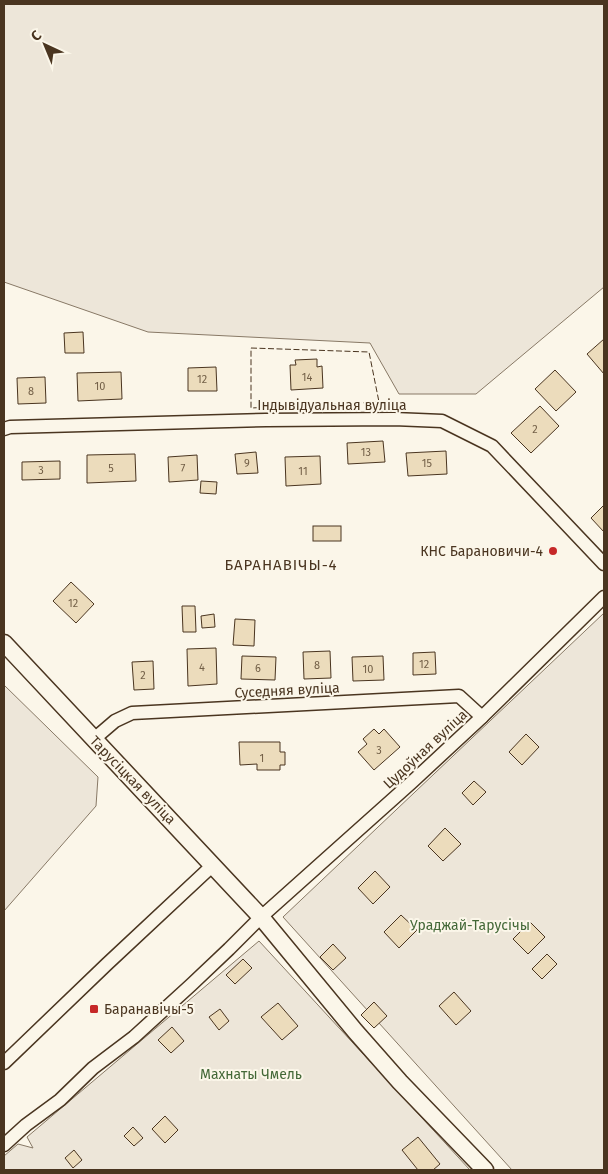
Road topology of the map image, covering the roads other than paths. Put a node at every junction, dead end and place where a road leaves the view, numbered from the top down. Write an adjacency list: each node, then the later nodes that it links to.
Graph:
1 (4, 429): 2 (street, Індывідуальная вуліца)
2 (604, 564)
3 (604, 597): 5 (street, Цудоўная вуліца)
4 (4, 643): 6 (street, Тарусіцкая вуліца)
5 (482, 717): 6 (street, Суседняя вуліца); 8 (street, Цудоўная вуліца)
6 (94, 739): 7 (street, Тарусіцкая вуліца)
7 (213, 865): 8 (street, Тарусіцкая вуліца); 9 (street)
8 (261, 917): 10 (street, Цудоўная вуліца); 11 (street, Тарусіцкая вуліца)
9 (4, 1064)
10 (4, 1144)
11 (485, 1170)

